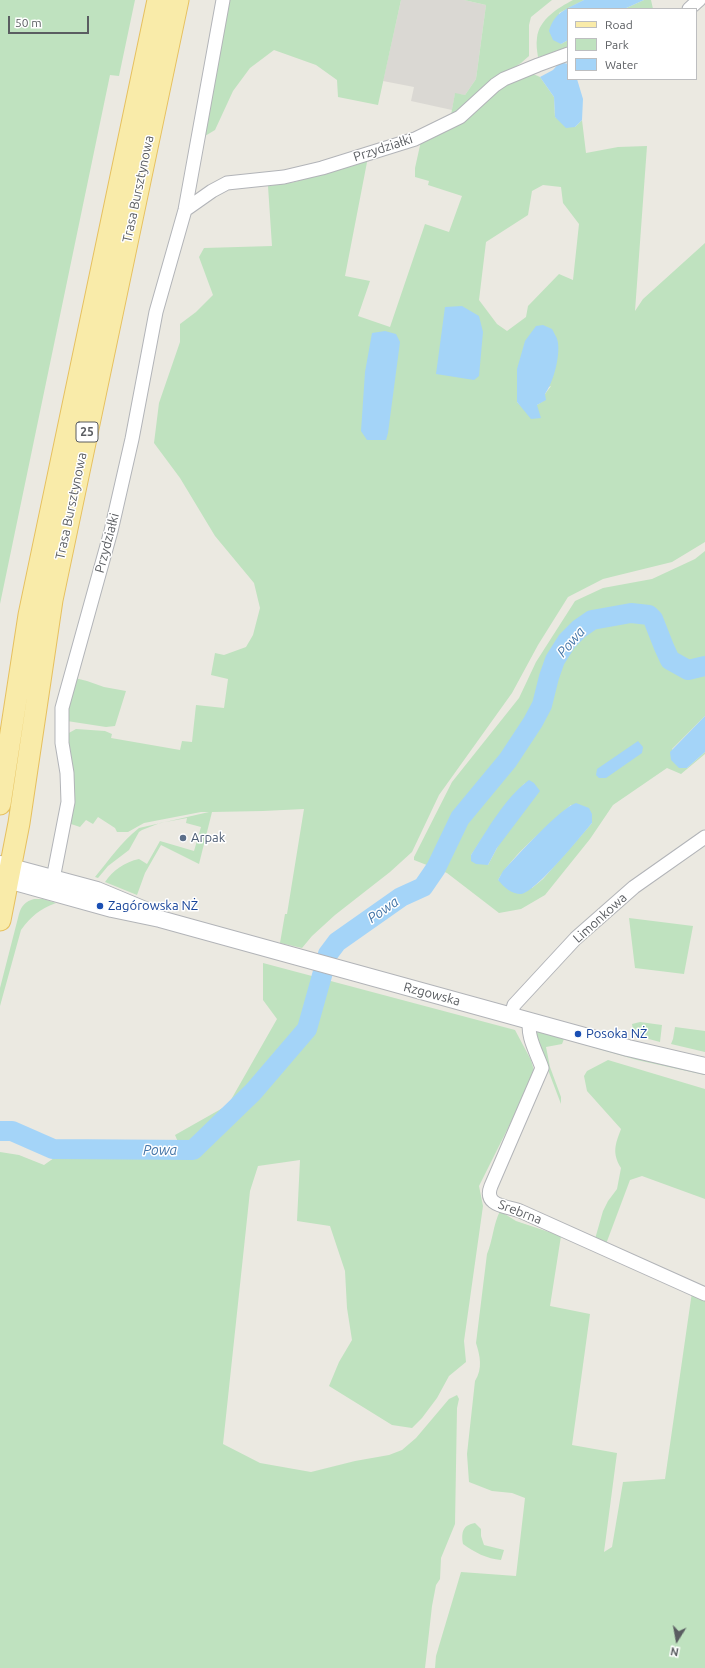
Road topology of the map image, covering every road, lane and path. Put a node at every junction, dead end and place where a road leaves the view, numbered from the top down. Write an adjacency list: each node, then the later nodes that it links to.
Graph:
1 (158, 0): 8 (main road, Trasa Bursztynowa / 25)
2 (178, 0): 10 (main road, Trasa Bursztynowa / 25)
3 (222, 0): 7 (street, Przydziałki)
4 (699, 0): 5 (street)
5 (690, 8)
6 (567, 54): 7 (street, Przydziałki)
7 (185, 210): 11 (street, Przydziałki)
8 (0, 804)
9 (705, 838): 14 (street, Limonkowa)
10 (5, 873): 11 (street); 12 (street); 13 (main road, Trasa Bursztynowa / 25)
11 (53, 879): 12 (street)
12 (75, 892): 14 (street, Rzgowska)
13 (0, 920)
14 (511, 1015): 15 (street, Rzgowska)
15 (530, 1020): 16 (street, Rzgowska); 17 (street, Srebrna)
16 (705, 1066)
17 (705, 1294)

